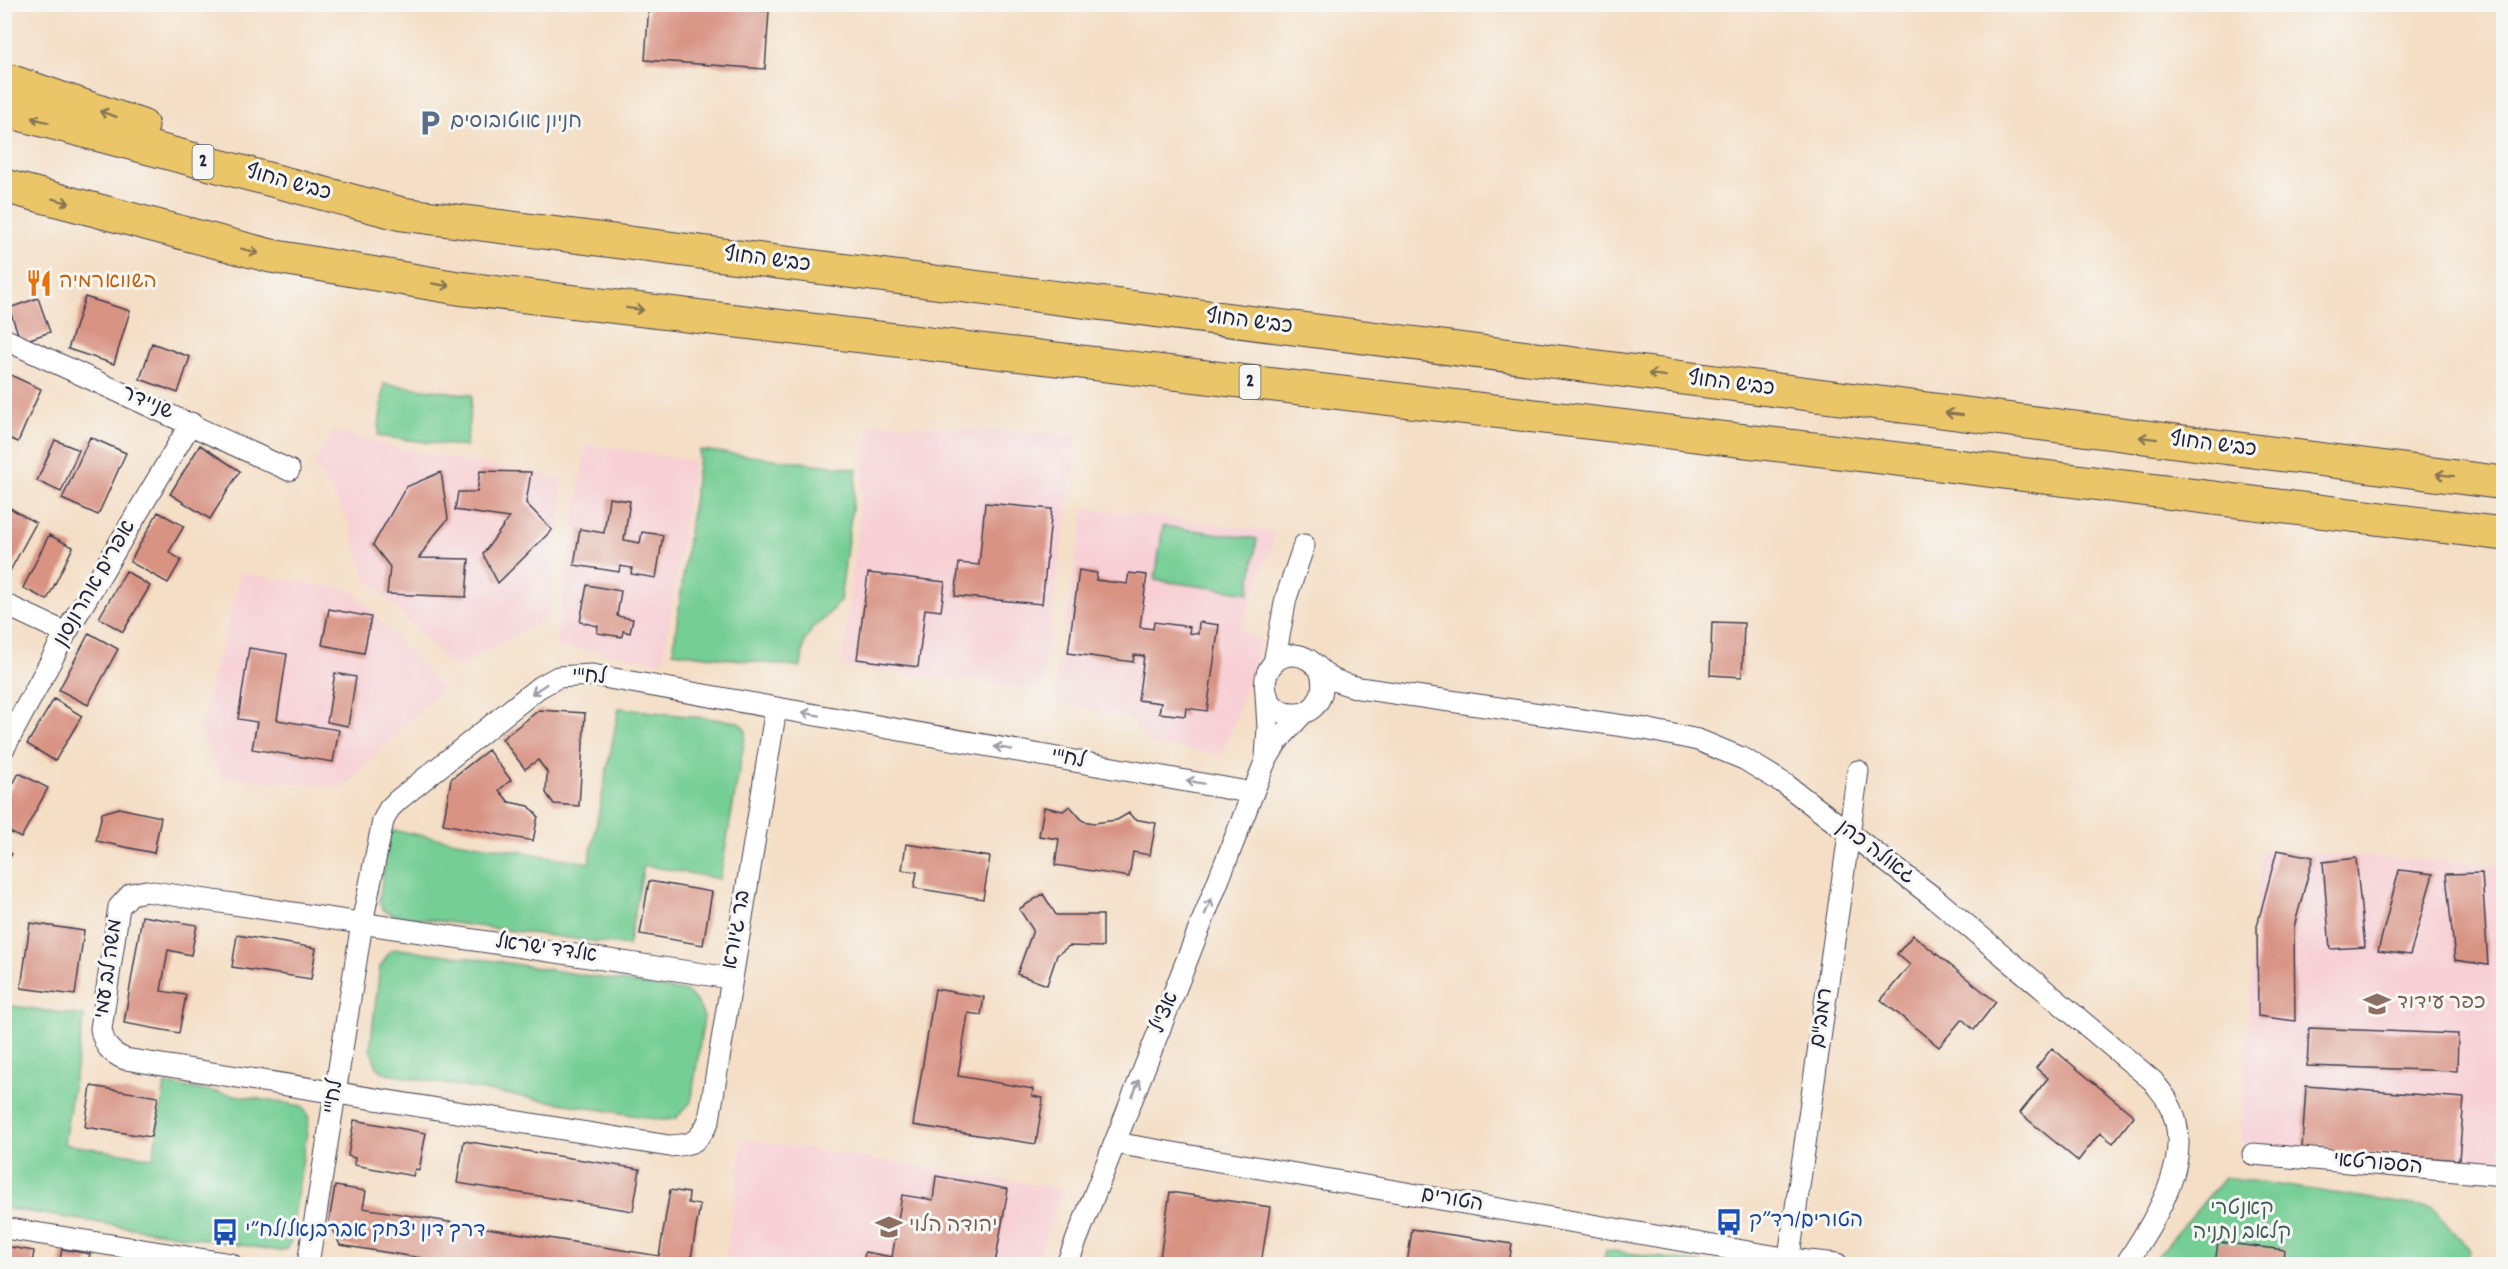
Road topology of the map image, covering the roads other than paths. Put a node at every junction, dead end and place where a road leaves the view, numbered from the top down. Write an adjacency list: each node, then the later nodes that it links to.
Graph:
1 (4, 79): 4 (highway, one-way to 1)
2 (4, 110): 4 (highway, כביש החוף / 2, one-way to 2)
3 (4, 186): 9 (highway, 2, one-way to 9)
4 (402, 214): 8 (highway, כביש החוף / 2, one-way to 4)
5 (4, 339): 6 (street, שניידר)
6 (191, 423): 7 (street, שניידר); 13 (street, אפרים אהרונסון)
7 (289, 470)
8 (2504, 483)
9 (2504, 534)
10 (1304, 545): 12 (street)
11 (4, 604): 13 (street)
12 (1283, 618): 14 (street); 15 (street)
13 (66, 633): 20 (street, אפרים אהרונסון)
14 (1274, 663): 15 (street); 17 (street)
15 (1312, 664): 16 (street, גאולה כהן); 19 (street)
16 (1377, 690): 19 (street, גאולה כהן); 24 (street, גאולה כהן)
17 (1266, 694): 19 (street); 21 (street, אצ"ל)
18 (776, 708): 23 (street, לח"י, one-way to 18); 25 (street, לח"י, one-way to 25); 26 (street, בר גיורא)
19 (1309, 710): 21 (street, אצ"ל)
20 (4, 748)
21 (1265, 762): 23 (street, אצ"ל)
22 (1858, 771): 24 (street, רמב"ם)
23 (1253, 792): 28 (street, אצ"ל, one-way to 23)
24 (1849, 832): 32 (street, רמב"ם); 37 (street, גאולה כהן)
25 (362, 923): 26 (street, אלדד ישראל); 27 (street, לח"י); 27 (street, משה לב עמי)
26 (730, 978): 27 (street, בר גיורא)
27 (335, 1094): 34 (street, לח"י)
28 (1114, 1143): 32 (street, הטורים); 35 (street, אצ"ל)
29 (2253, 1154): 30 (street, הספורטאי)
30 (2504, 1175)
31 (4, 1228): 33 (street)
32 (1789, 1262): 36 (street, הטורים)
33 (231, 1264)
34 (308, 1264)
35 (1067, 1264)
36 (1837, 1264)
37 (2126, 1264)

